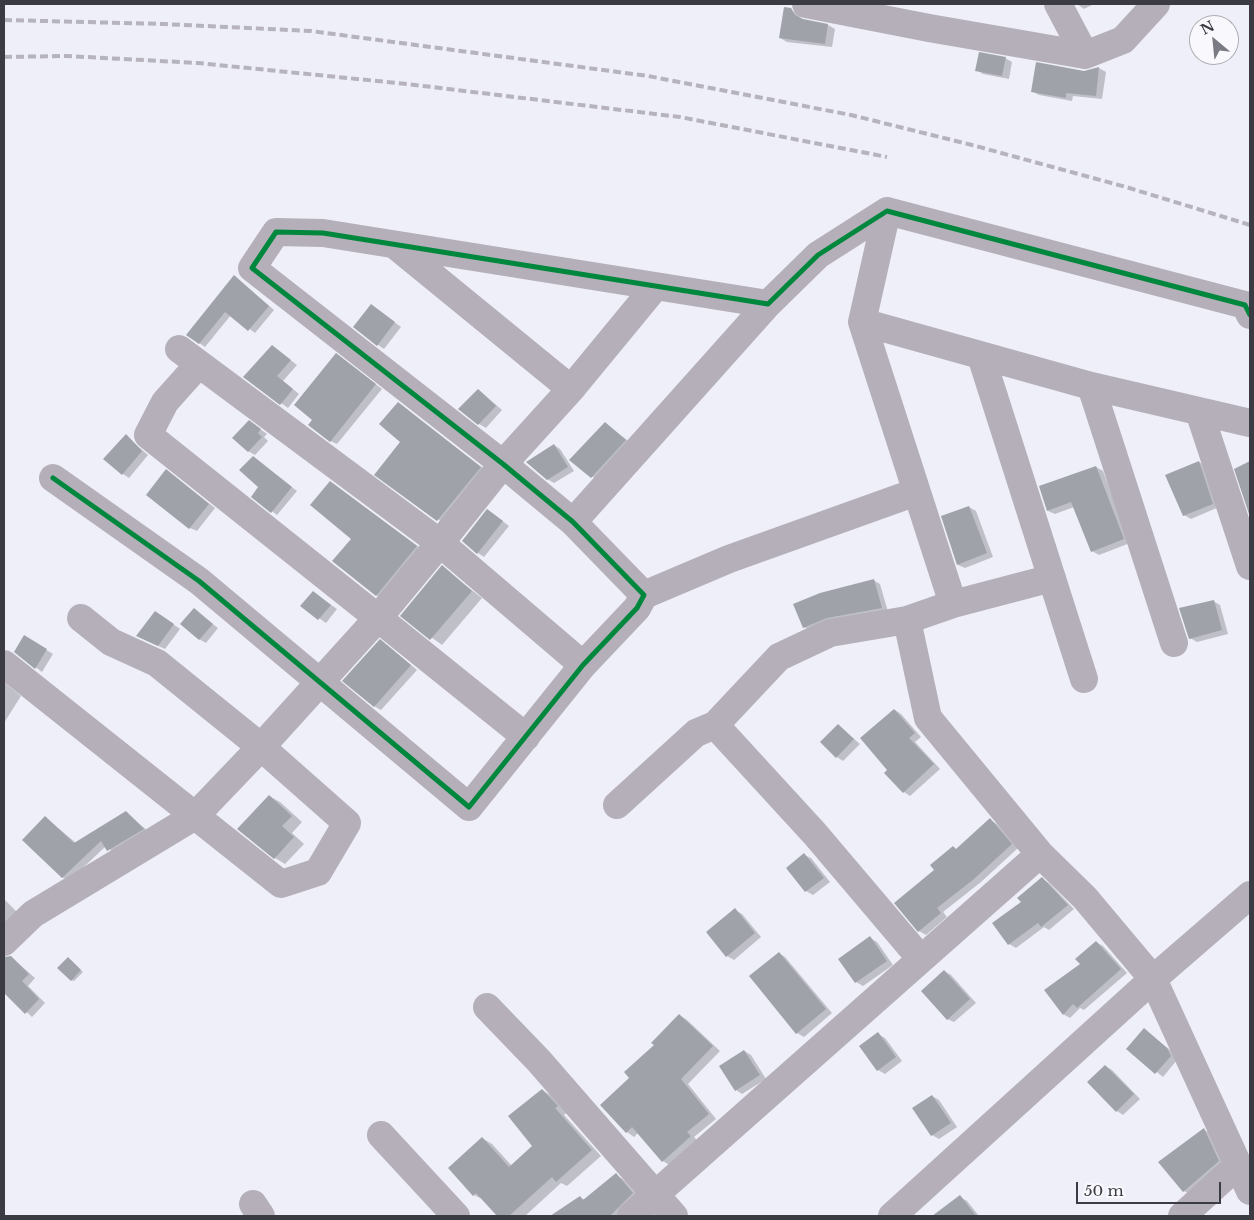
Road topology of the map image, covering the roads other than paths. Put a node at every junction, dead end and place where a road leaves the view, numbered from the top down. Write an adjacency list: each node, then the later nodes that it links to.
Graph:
1 (806, 4): 4 (street)
2 (1058, 4): 4 (street)
3 (1156, 4): 4 (street)
4 (1086, 55)
5 (887, 211): 8 (street); 9 (street); 10 (street)
6 (395, 245): 7 (street); 13 (street); 16 (street)
7 (655, 288): 8 (street); 13 (street)
8 (768, 304): 19 (street)
9 (1250, 315)
10 (862, 322): 11 (street); 18 (street)
11 (981, 356): 12 (street); 22 (street)
12 (1091, 386): 14 (street); 28 (street)
13 (571, 388): 16 (street)
14 (1199, 411): 15 (street); 21 (street)
15 (1250, 424)
16 (503, 464): 19 (street); 20 (street)
17 (53, 478): 32 (street)
18 (916, 492): 23 (street); 24 (street)
19 (573, 522): 23 (street)
20 (440, 543): 26 (street); 26 (street); 30 (street)
21 (1250, 566)
22 (1052, 578): 24 (street); 31 (street)
23 (644, 595): 30 (street)
24 (953, 604): 27 (street)
25 (81, 618): 35 (street)
26 (378, 618): 32 (street); 34 (street)
27 (907, 620): 33 (street); 38 (street)
28 (1174, 643)
29 (4, 664): 37 (street)
30 (583, 665): 34 (street)
31 (1084, 679)
32 (320, 683): 34 (street); 35 (street)
33 (715, 724): 36 (street); 41 (street)
34 (526, 736)
35 (261, 747): 37 (street); 37 (street)
36 (617, 805)
37 (195, 816): 40 (street)
38 (1040, 854): 41 (street); 42 (street)
39 (1250, 895): 42 (street)
40 (4, 942)
41 (921, 958): 47 (street)
42 (1153, 979): 45 (street); 51 (street)
43 (487, 1008): 47 (street)
44 (381, 1136): 48 (street)
45 (1238, 1165): 46 (street); 52 (street)
46 (1250, 1191)
47 (654, 1194): 49 (street); 50 (street)
48 (456, 1216)
49 (631, 1216)
50 (674, 1216)
51 (892, 1216)
52 (1182, 1216)

